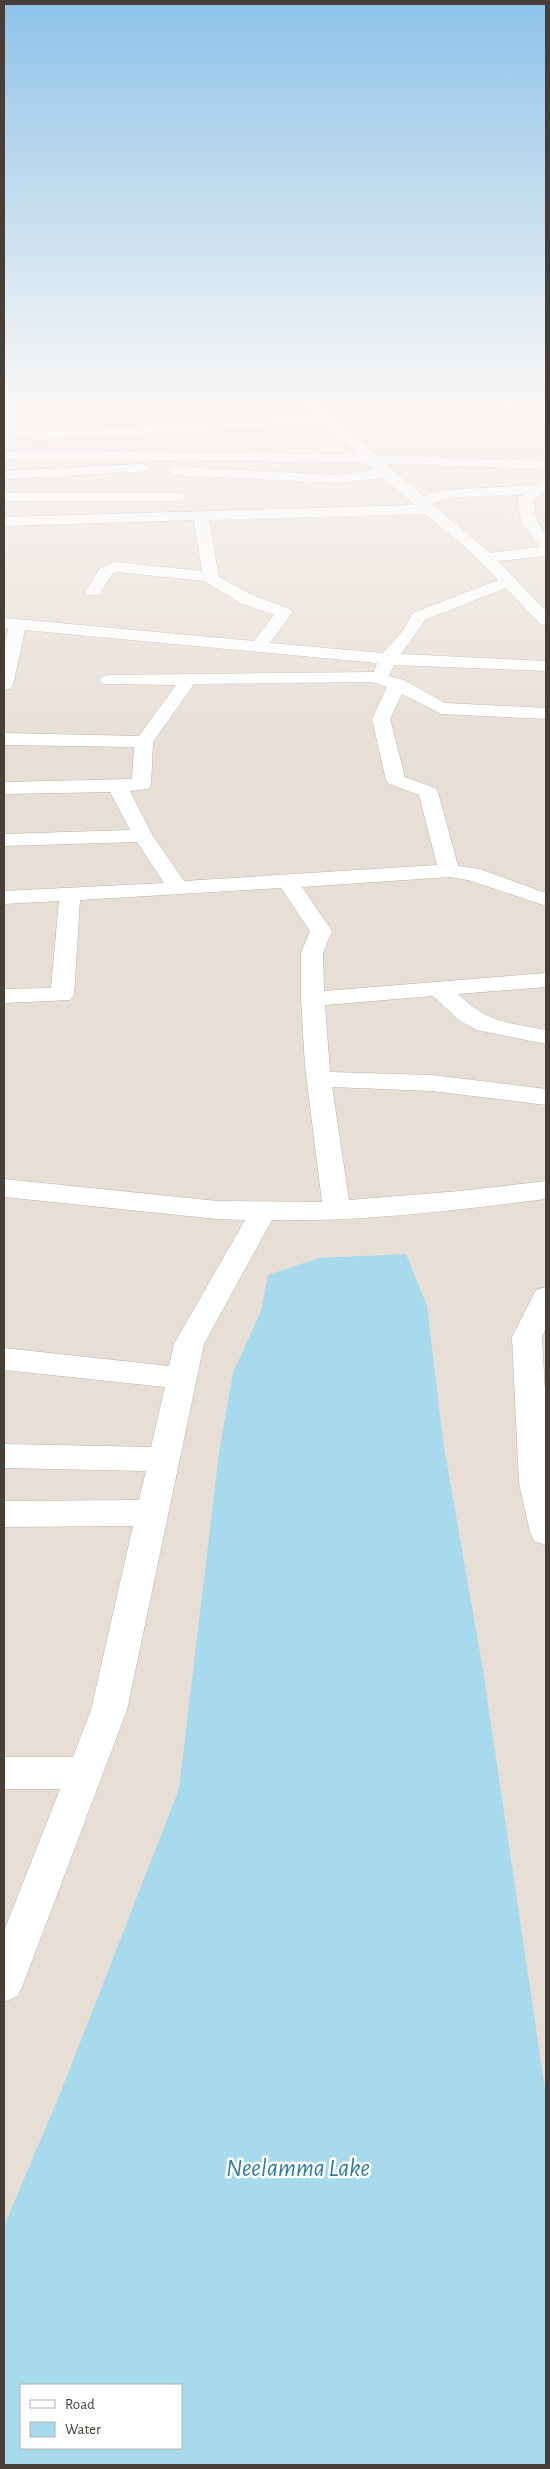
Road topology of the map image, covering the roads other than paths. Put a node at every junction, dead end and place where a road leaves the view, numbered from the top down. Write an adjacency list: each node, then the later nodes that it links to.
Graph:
1 (140, 517): 5 (street)
2 (202, 517): 9 (street)
3 (439, 517): 8 (street)
4 (528, 517): 6 (street)
5 (4, 521)
6 (546, 544)
7 (546, 551): 8 (street)
8 (486, 558): 10 (street)
9 (210, 577): 11 (street); 14 (street)
10 (509, 582): 12 (street); 15 (street)
11 (93, 592)
12 (546, 620)
13 (11, 623): 14 (street); 21 (street)
14 (259, 646): 15 (street)
15 (388, 659): 16 (street); 17 (street)
16 (546, 666)
17 (381, 677): 18 (street); 20 (street)
18 (190, 679): 19 (street); 24 (street)
19 (109, 680)
20 (398, 684): 22 (street); 29 (street)
21 (4, 686)
22 (546, 713)
23 (4, 739): 24 (street)
24 (144, 742): 25 (street)
25 (117, 786): 26 (street); 27 (street)
26 (4, 788)
27 (142, 836): 28 (street); 31 (street)
28 (4, 840)
29 (449, 871): 30 (street); 34 (street)
30 (287, 881): 31 (street); 38 (street)
31 (178, 888): 32 (street)
32 (70, 896): 33 (street); 37 (street)
33 (4, 897)
34 (546, 900)
35 (546, 980): 36 (street)
36 (438, 988): 38 (street); 39 (street)
37 (4, 996)
38 (313, 998): 40 (street)
39 (546, 1037)
40 (319, 1079): 41 (street); 44 (street)
41 (546, 1097)
42 (4, 1188): 45 (street)
43 (546, 1190): 44 (street)
44 (337, 1210): 45 (street)
45 (263, 1211): 49 (street)
46 (546, 1297): 47 (street)
47 (537, 1338): 52 (street)
48 (4, 1359): 49 (street)
49 (182, 1378): 51 (street)
50 (4, 1456): 51 (street)
51 (164, 1459): 53 (street)
52 (540, 1459): 55 (street)
53 (152, 1513): 54 (street); 57 (street)
54 (4, 1514)
55 (546, 1532)
56 (4, 1773): 57 (street)
57 (84, 1773): 58 (street)
58 (4, 1982)

